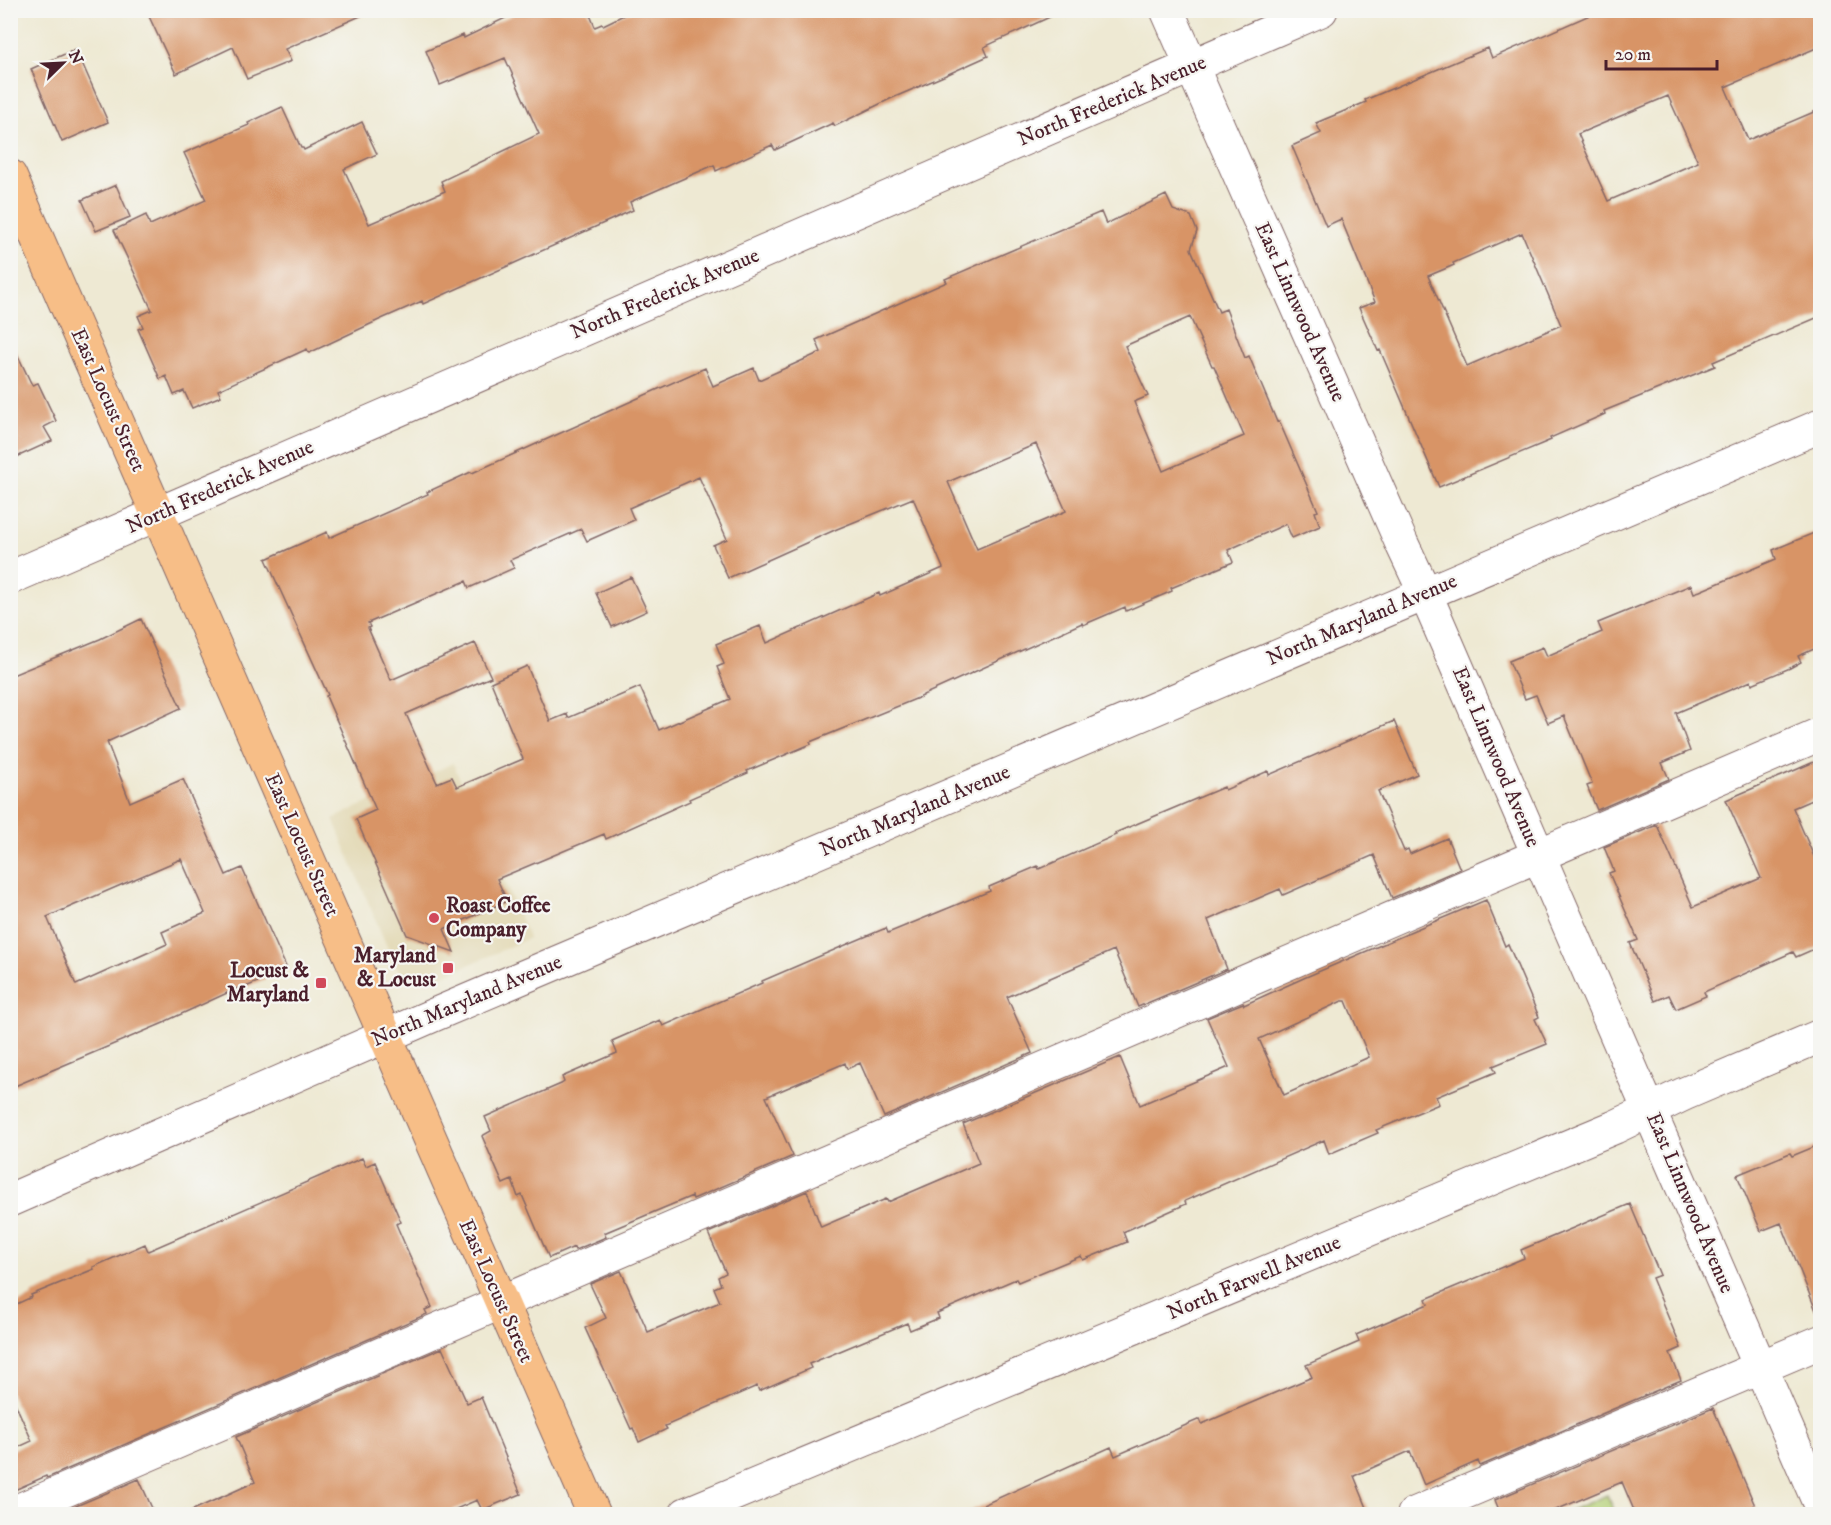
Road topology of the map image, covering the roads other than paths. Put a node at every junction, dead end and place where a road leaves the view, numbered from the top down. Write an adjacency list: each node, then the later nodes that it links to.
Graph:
1 (1167, 10): 3 (street, East Linnwood Avenue)
2 (1321, 10): 3 (street, North Frederick Avenue)
3 (1191, 66): 6 (street, North Frederick Avenue); 8 (street, East Linnwood Avenue)
4 (10, 176): 6 (main road, East Locust Street)
5 (1821, 426): 8 (street, North Maryland Avenue)
6 (158, 515): 7 (street, North Frederick Avenue); 11 (main road, East Locust Street)
7 (10, 578)
8 (1425, 593): 10 (street, East Linnwood Avenue); 11 (street, North Maryland Avenue)
9 (1821, 734): 10 (street)
10 (1538, 855): 13 (street, East Linnwood Avenue); 15 (street)
11 (386, 1036): 14 (street, North Maryland Avenue); 15 (main road, East Locust Street)
12 (1821, 1036): 13 (street, North Farwell Avenue)
13 (1650, 1110): 17 (street, East Linnwood Avenue); 21 (street, North Farwell Avenue)
14 (10, 1200)
15 (501, 1301): 19 (street); 20 (main road, East Locust Street)
16 (1821, 1342): 17 (street)
17 (1760, 1367): 18 (street, East Linnwood Avenue); 22 (street)
18 (1821, 1505)
19 (10, 1514)
20 (594, 1515)
21 (686, 1515)
22 (1414, 1515)

